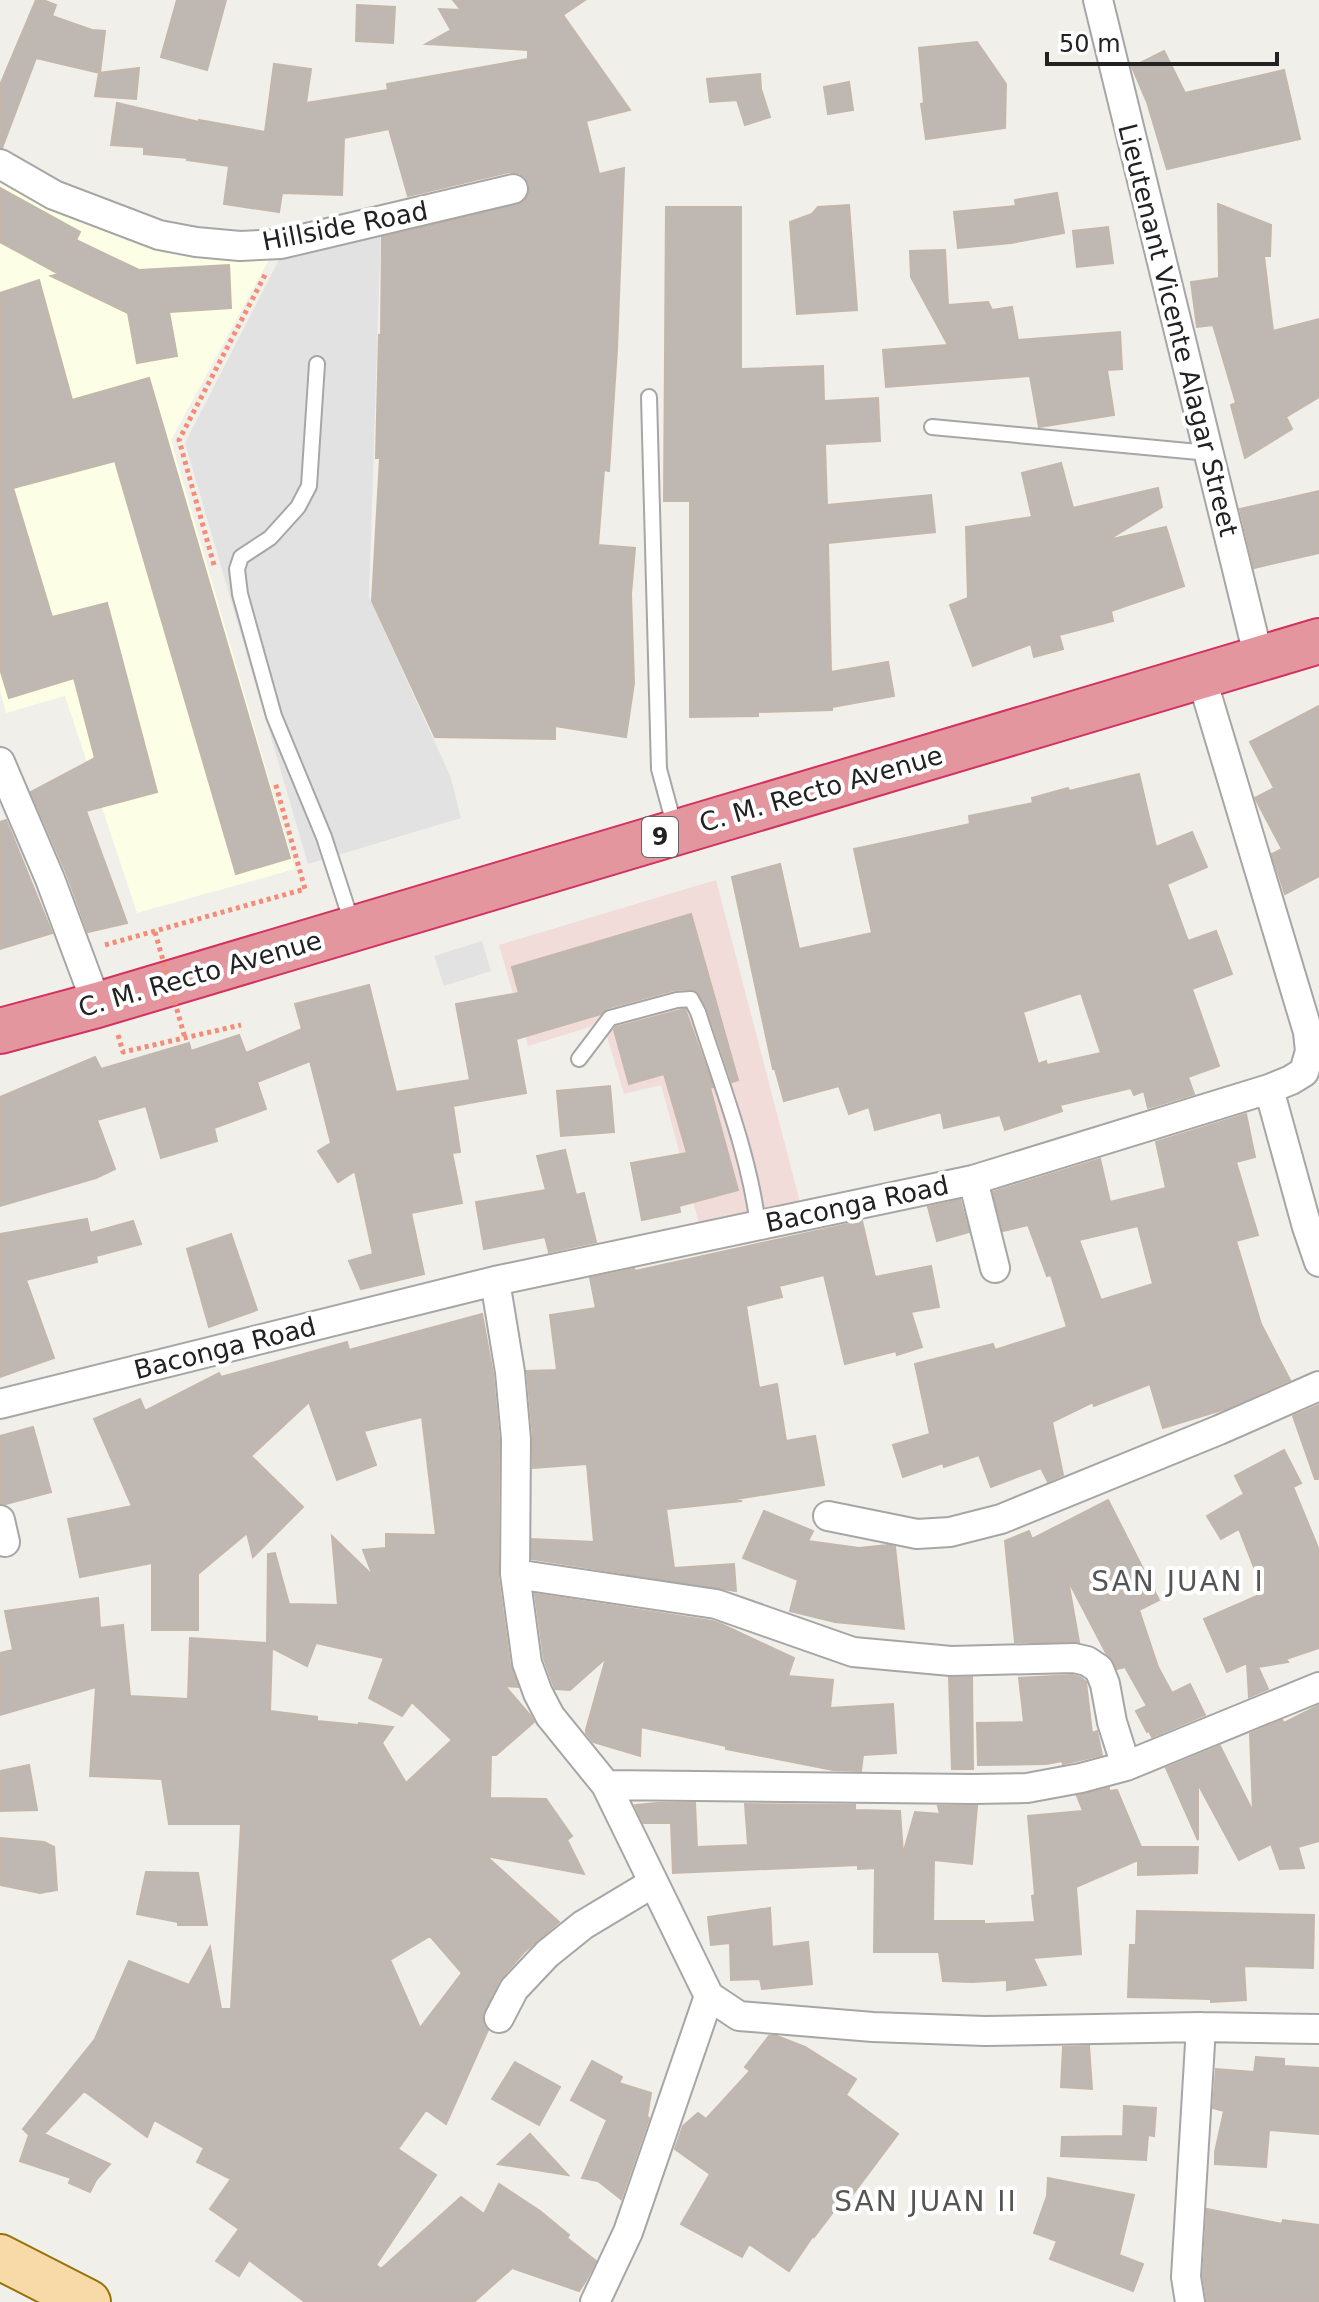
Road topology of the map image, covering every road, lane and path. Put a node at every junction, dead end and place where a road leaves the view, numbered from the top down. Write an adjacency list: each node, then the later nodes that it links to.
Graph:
1 (1098, 0): 7 (street, Lieutenant Vicente Alagar Street)
2 (0, 164): 3 (street, Hillside Road)
3 (513, 189)
4 (317, 364): 14 (lane)
5 (649, 397): 12 (lane)
6 (932, 427): 7 (lane)
7 (1209, 453): 9 (street, Lieutenant Vicente Alagar Street)
8 (1319, 641): 9 (highway, C. M. Recto Avenue / 9)
9 (1259, 659): 10 (highway, C. M. Recto Avenue / 9)
10 (1201, 676): 12 (highway, C. M. Recto Avenue / 9); 23 (street, Baconga Road)
11 (0, 762): 17 (street)
12 (676, 832): 14 (highway, C. M. Recto Avenue / 9)
13 (213, 915): 15 (path)
14 (353, 928): 17 (highway, C. M. Recto Avenue / 9)
15 (155, 932): 16 (path); 20 (path, bridge)
16 (98, 947)
17 (97, 1005): 19 (highway, C. M. Recto Avenue / 9)
18 (241, 1025): 20 (path)
19 (0, 1031)
20 (185, 1038): 21 (path)
21 (123, 1052)
22 (579, 1059): 26 (lane)
23 (1312, 1072): 24 (street, Baconga Road)
24 (1269, 1089): 25 (street, Baconga Road); 27 (street)
25 (973, 1180): 26 (street, Baconga Road); 28 (street)
26 (758, 1225): 29 (street, Baconga Road)
27 (1319, 1262)
28 (995, 1268)
29 (495, 1281): 31 (street, Baconga Road); 33 (street)
30 (1319, 1386): 32 (street)
31 (0, 1404)
32 (828, 1516)
33 (515, 1574): 35 (street); 36 (street)
34 (1319, 1687): 35 (street)
35 (1126, 1766): 36 (street)
36 (606, 1785): 37 (street)
37 (653, 1883): 38 (street); 39 (street)
38 (709, 1996): 40 (street); 44 (street)
39 (499, 2018)
40 (1201, 2027): 41 (street); 45 (street)
41 (1319, 2029)
42 (0, 2257): 43 (main road)
43 (88, 2302)
44 (595, 2302)
45 (1190, 2302)

